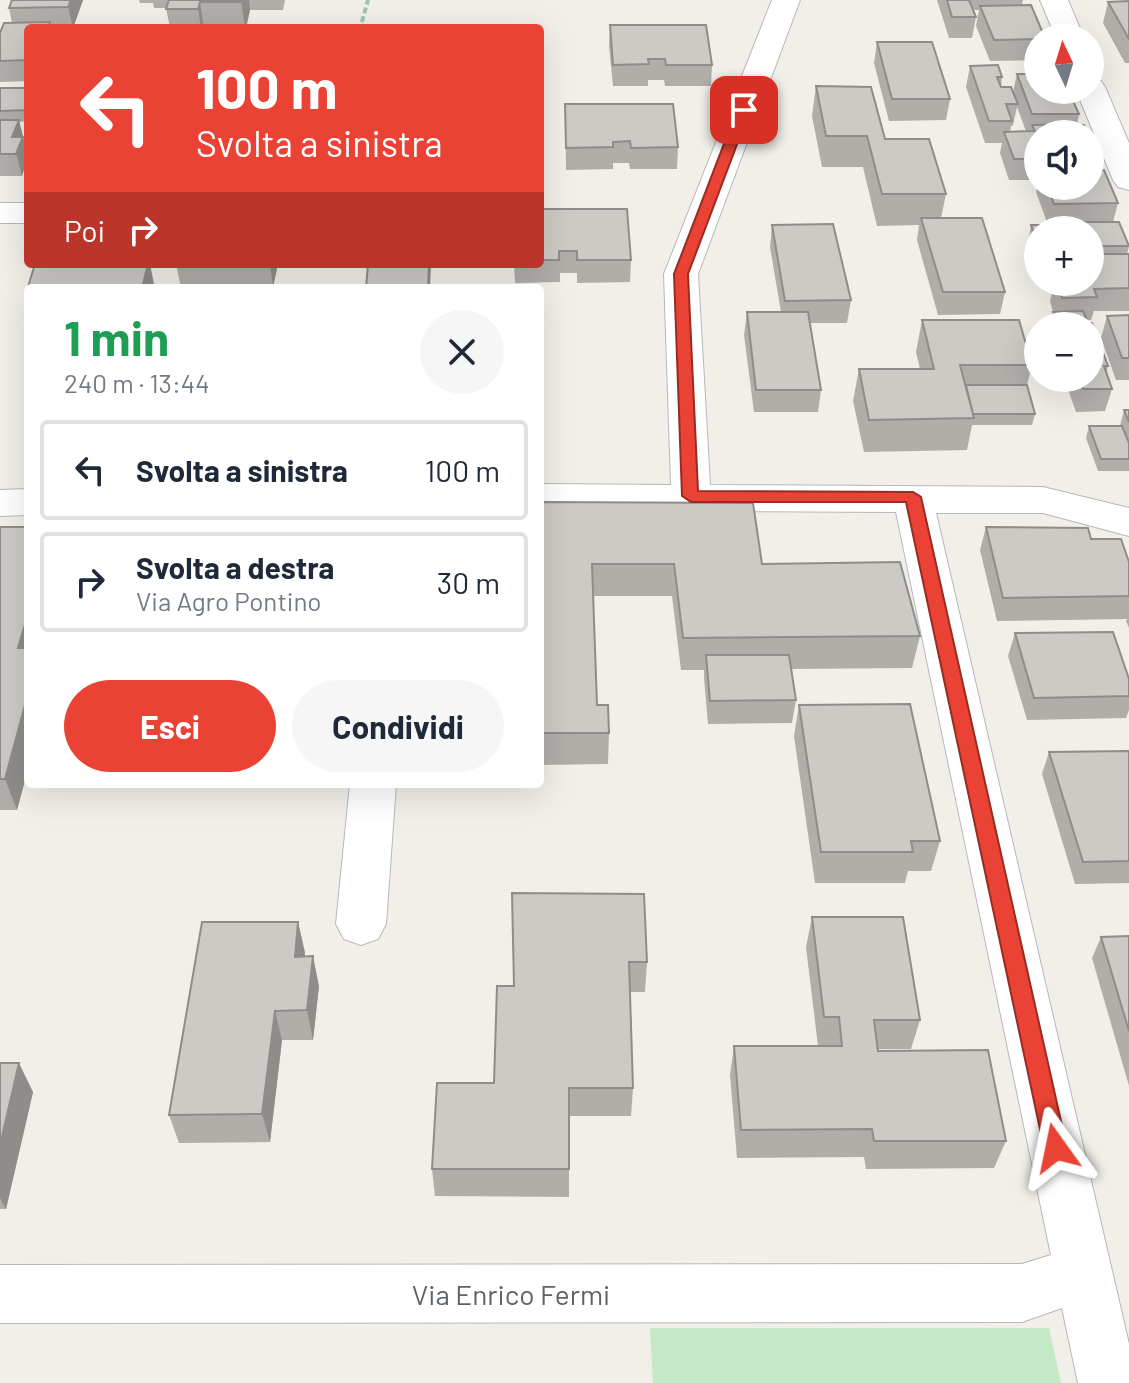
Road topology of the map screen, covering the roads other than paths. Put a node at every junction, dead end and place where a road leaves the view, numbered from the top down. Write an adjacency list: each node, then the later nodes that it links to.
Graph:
1 (786, 0): 8 (street)
2 (1054, 0): 3 (street)
3 (1064, 24)
4 (1097, 104): 5 (street)
5 (1129, 180)
6 (0, 213): 7 (street)
7 (24, 213)
8 (691, 496): 9 (street); 10 (street)
9 (544, 497)
10 (913, 497): 13 (street); 16 (street)
11 (24, 502): 12 (street)
12 (0, 503)
13 (1129, 522)
14 (373, 788): 15 (street)
15 (361, 924)
16 (1083, 1272): 17 (street, Via Enrico Fermi); 18 (street)
17 (0, 1294)
18 (1108, 1383)

